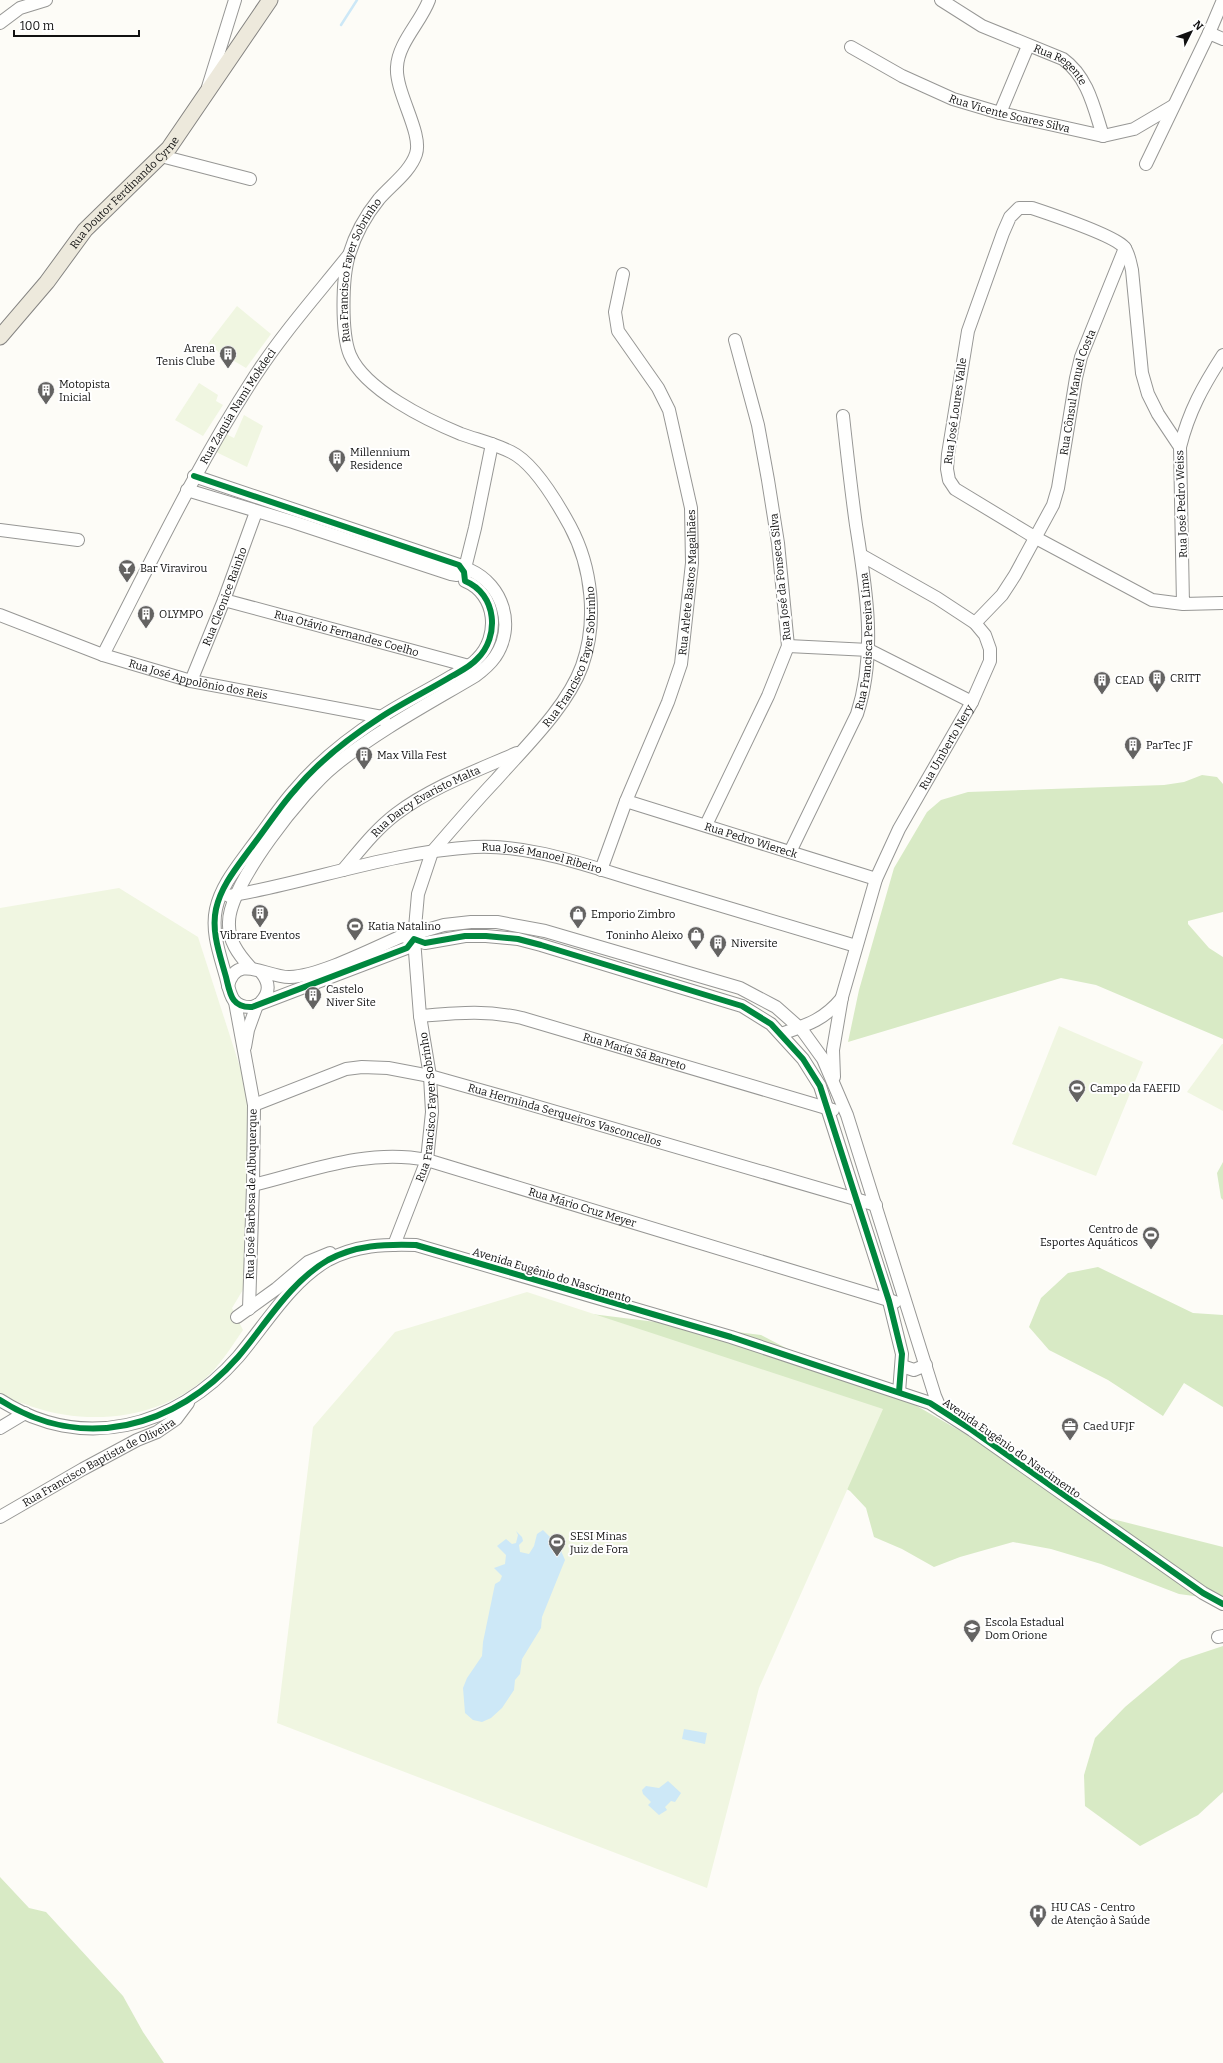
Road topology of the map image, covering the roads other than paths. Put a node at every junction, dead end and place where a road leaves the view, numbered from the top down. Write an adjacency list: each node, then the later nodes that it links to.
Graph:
1 (46, 0): 8 (street)
2 (235, 0): 7 (street)
3 (270, 0): 11 (main road, Rua Doutor Ferdinando Cyrne)
4 (429, 0): 22 (street, Rua Francisco Fayer Sobrinho)
5 (941, 0): 12 (street, Rua Regente)
6 (1223, 0): 9 (street)
7 (229, 18): 11 (street); 14 (street)
8 (0, 23)
9 (1209, 33): 10 (street); 15 (street)
10 (1223, 39)
11 (241, 42): 14 (main road, Rua Doutor Ferdinando Cyrne)
12 (1028, 46): 16 (street); 17 (street, Rua Regente)
13 (851, 47): 16 (street, Rua Vicente Soares Silva)
14 (207, 93): 18 (main road, Rua Doutor Ferdinando Cyrne)
15 (1173, 106): 17 (street, Rua Vicente Soares Silva); 19 (street)
16 (1000, 113): 17 (street, Rua Vicente Soares Silva)
17 (1103, 136)
18 (161, 156): 20 (street); 24 (main road, Rua Doutor Ferdinando Cyrne)
19 (1146, 164)
20 (250, 179)
21 (1124, 248): 29 (street, Rua José Pedro Weiss); 34 (street, Rua Cônsul Manuel Costa); 34 (street, Rua José Loures Valle)
22 (348, 256): 28 (street, Rua Francisco Fayer Sobrinho); 30 (street, Rua Zaquia Nami Mokdeci)
23 (623, 274): 53 (street, Rua Arlete Bastos Magalhães)
24 (0, 337)
25 (735, 340): 43 (street, Rua José da Fonseca Silva)
26 (1223, 355): 29 (street)
27 (843, 416): 36 (street, Rua Francisca Pereira Lima)
28 (492, 444): 37 (street); 51 (street, Rua Francisco Fayer Sobrinho)
29 (1180, 447): 40 (street, Rua José Pedro Weiss)
30 (194, 476): 31 (street, Rua Zaquia Nami Mokdeci); 37 (street)
31 (187, 490): 32 (street); 45 (street, Rua Zaquia Nami Mokdeci)
32 (256, 512): 37 (street); 38 (street, Rua Cleonice Rainho)
33 (0, 530): 35 (street)
34 (1036, 538): 40 (street, Rua José Loures Valle); 42 (street, Rua Cônsul Manuel Costa)
35 (78, 540)
36 (861, 555): 42 (street, Rua Umberto Nery); 44 (street, Rua Francisca Pereira Lima)
37 (464, 572): 46 (street); 50 (street)
38 (224, 600): 46 (street, Rua Otávio Fernandes Coelho); 47 (street, Rua Cleonice Rainho)
39 (1223, 603): 40 (street, Rua José Loures Valle)
40 (1183, 604)
41 (3, 617): 45 (street, Rua José Appolônio dos Reis)
42 (975, 622): 48 (street, Rua Umberto Nery)
43 (788, 646): 44 (street); 54 (street, Rua José da Fonseca Silva)
44 (869, 650): 48 (street); 57 (street, Rua Francisca Pereira Lima)
45 (103, 655): 47 (street, Rua José Appolônio dos Reis)
46 (469, 666): 49 (street)
47 (191, 681): 49 (street, Rua José Appolônio dos Reis)
48 (972, 702): 60 (street, Rua Umberto Nery)
49 (382, 717): 50 (street); 52 (street)
50 (390, 728): 52 (street)
51 (522, 751): 56 (street, Rua Francisco Fayer Sobrinho); 58 (street, Rua Darcy Evaristo Malta)
52 (314, 776): 55 (street)
53 (626, 801): 54 (street, Rua Pedro Wiereck); 59 (street, Rua Arlete Bastos Magalhães)
54 (706, 825): 57 (street, Rua Pedro Wiereck)
55 (271, 829): 61 (street); 62 (street)
56 (432, 852): 58 (street, Rua José Manoel Ribeiro); 59 (street, Rua José Manoel Ribeiro); 64 (street, Rua Francisco Fayer Sobrinho)
57 (790, 852): 60 (street, Rua Pedro Wiereck)
58 (343, 870): 61 (street, Rua José Manoel Ribeiro)
59 (601, 870): 66 (street, Rua José Manoel Ribeiro)
60 (876, 879): 66 (street, Rua Umberto Nery)
61 (236, 895): 62 (street, Rua José Manoel Ribeiro); 69 (street)
62 (220, 898): 73 (street)
63 (545, 931): 64 (street); 65 (street); 67 (street)
64 (414, 939): 65 (street); 68 (street); 78 (street, Rua Francisco Fayer Sobrinho)
65 (541, 945): 70 (street)
66 (856, 946): 75 (street, Rua Umberto Nery)
67 (625, 954): 70 (street); 72 (street)
68 (359, 961): 71 (street); 77 (street)
69 (250, 967): 71 (street); 73 (street)
70 (620, 968): 74 (street)
71 (261, 972): 77 (street)
72 (712, 979): 74 (street); 79 (street)
73 (228, 986): 76 (street)
74 (706, 994): 80 (street)
75 (842, 997): 79 (street, Rua Umberto Nery); 83 (street, Rua Umberto Nery)
76 (235, 1002): 77 (street); 81 (street, Rua José Barbosa de Albuquerque)
77 (259, 1004): 81 (street, Rua José Barbosa de Albuquerque)
78 (420, 1016): 82 (street, Rua Francisco Fayer Sobrinho); 85 (street, Rua María Sá Barreto)
79 (800, 1027): 80 (street, Rua Umberto Nery); 83 (street)
80 (781, 1034): 85 (street)
81 (244, 1054): 84 (street, Rua José Barbosa de Albuquerque)
82 (430, 1076): 84 (street, Rua Herminda Serqueiros Vasconcellos); 87 (street, Rua Francisco Fayer Sobrinho); 89 (street, Rua Herminda Serqueiros Vasconcellos)
83 (834, 1082): 86 (street)
84 (254, 1105): 88 (street, Rua José Barbosa de Albuquerque)
85 (827, 1110): 86 (street, Rua María Sá Barreto); 89 (street)
86 (846, 1112): 90 (street)
87 (427, 1160): 88 (street, Rua Mário Cruz Meyer); 91 (street, Rua Francisco Fayer Sobrinho); 93 (street, Rua Mário Cruz Meyer)
88 (253, 1185): 95 (street, Rua José Barbosa de Albuquerque)
89 (855, 1201): 90 (street, Rua Herminda Serqueiros Vasconcellos); 93 (street)
90 (876, 1206): 94 (street)
91 (394, 1245): 92 (street, Avenida Eugênio do Nascimento); 96 (street, Avenida Eugênio do Nascimento); 100 (street, Avenida Eugênio do Nascimento)
92 (349, 1250): 95 (street); 96 (street, Avenida Eugênio do Nascimento)
93 (889, 1301): 94 (street, Rua Mário Cruz Meyer); 98 (street)
94 (907, 1305): 99 (street)
95 (248, 1309): 97 (street)
96 (271, 1316): 101 (street, Avenida Eugênio do Nascimento)
97 (237, 1317)
98 (902, 1363): 99 (street); 100 (street)
99 (925, 1363): 103 (street)
100 (899, 1392): 103 (street, Avenida Eugênio do Nascimento)
101 (191, 1399): 104 (street, Avenida Eugênio do Nascimento); 106 (street, Rua Francisco Baptista de Oliveira)
102 (0, 1400): 104 (street, Avenida Eugênio do Nascimento)
103 (941, 1410): 107 (street, Avenida Eugênio do Nascimento)
104 (26, 1413): 105 (street)
105 (0, 1428)
106 (0, 1517)
107 (1119, 1533): 108 (street, Avenida Eugênio do Nascimento); 109 (street, Avenida Eugênio do Nascimento)
108 (1223, 1604)
109 (1223, 1610)

